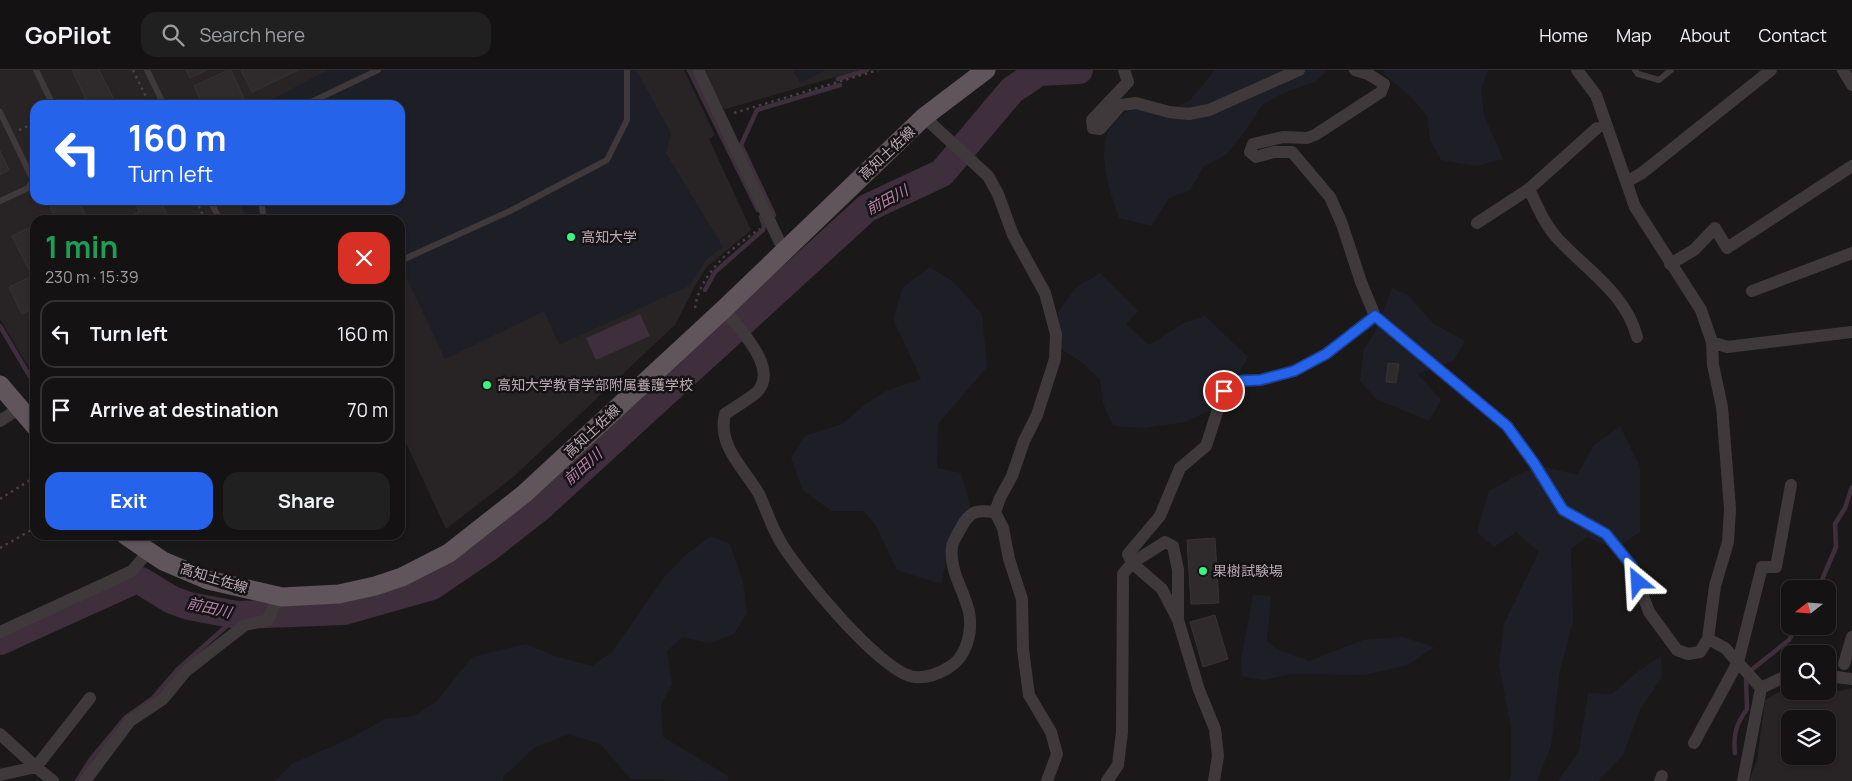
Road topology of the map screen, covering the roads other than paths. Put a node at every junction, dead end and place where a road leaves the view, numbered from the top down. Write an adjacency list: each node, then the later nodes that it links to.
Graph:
1 (36, 70): 17 (lane)
2 (147, 70): 18 (lane)
3 (378, 70): 19 (lane)
4 (627, 70): 33 (lane)
5 (698, 70): 31 (street)
6 (986, 70): 21 (main road, 高知土佐線)
7 (1124, 70): 8 (street)
8 (1299, 70)
9 (1355, 70): 37 (street)
10 (1577, 70): 16 (street)
11 (1635, 70): 12 (lane)
12 (1671, 70)
13 (1771, 70): 26 (street)
14 (1843, 70): 15 (street)
15 (1852, 85)
16 (1596, 95): 22 (street); 23 (street)
17 (51, 100)
18 (162, 100)
19 (315, 100)
20 (0, 112): 25 (lane)
21 (924, 118): 31 (main road, 高知土佐線); 46 (street)
22 (1597, 128): 23 (street); 28 (street)
23 (1614, 144): 26 (street)
24 (1852, 166): 34 (street)
25 (30, 171)
26 (1628, 181): 34 (street)
27 (30, 185): 29 (lane)
28 (1529, 189): 30 (street); 39 (street)
29 (0, 201)
30 (1477, 223)
31 (784, 252): 36 (main road, 高知土佐線)
32 (1852, 253): 35 (street)
33 (405, 259)
34 (1670, 264): 40 (street)
35 (1752, 291)
36 (728, 316): 46 (street); 50 (main road, 高知土佐線)
37 (1375, 316): 49 (street); 54 (street)
38 (1852, 332): 40 (street)
39 (1637, 337)
40 (1712, 342): 54 (street)
41 (0, 385): 42 (main road)
42 (20, 408): 43 (main road); 44 (street)
43 (30, 420)
44 (0, 421)
45 (1791, 485): 55 (street)
46 (995, 512): 68 (street)
47 (132, 540): 48 (main road, 高知土佐線)
48 (148, 552): 50 (main road, 高知土佐線); 52 (street)
49 (1132, 563): 51 (street); 51 (street); 69 (street)
50 (275, 606): 67 (street)
51 (1178, 620): 70 (street)
52 (0, 632)
53 (1852, 638): 56 (street)
54 (1708, 639): 55 (street)
55 (1738, 662): 60 (street); 63 (street)
56 (1844, 664)
57 (1836, 677): 59 (street)
58 (1781, 678): 60 (street)
59 (1852, 679)
60 (1761, 688): 71 (street)
61 (90, 698): 64 (street)
62 (0, 734): 64 (street)
63 (1694, 743)
64 (36, 767): 65 (street); 66 (street)
65 (0, 775)
66 (53, 781)
67 (85, 781)
68 (1047, 781)
69 (1107, 781)
70 (1214, 781)
71 (1743, 781)

